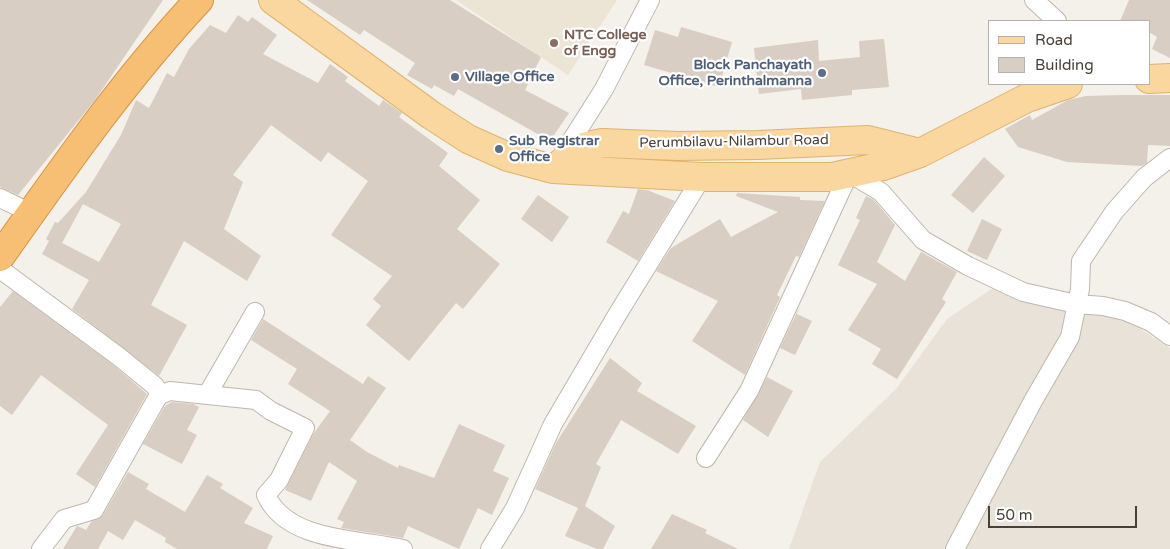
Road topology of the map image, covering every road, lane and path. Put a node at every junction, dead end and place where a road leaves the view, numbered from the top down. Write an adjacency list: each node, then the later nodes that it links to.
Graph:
1 (199, 0): 15 (highway)
2 (273, 0): 11 (main road)
3 (650, 0): 11 (street)
4 (1034, 0): 5 (street)
5 (1056, 20)
6 (1170, 78): 7 (main road)
7 (1150, 79)
8 (1065, 85): 9 (main road)
9 (920, 153): 11 (main road, Perumbilavu-Nilambur Road); 12 (main road)
10 (1170, 158): 18 (street)
11 (553, 170): 13 (main road)
12 (849, 172): 13 (main road); 18 (street); 23 (street)
13 (702, 177): 26 (street)
14 (0, 198): 15 (street)
15 (31, 213): 16 (highway)
16 (0, 257)
17 (0, 269): 21 (street)
18 (1076, 304): 20 (street); 27 (street)
19 (255, 312): 22 (street)
20 (1170, 336)
21 (160, 395): 22 (street); 24 (street)
22 (207, 395): 25 (street)
23 (706, 458)
24 (41, 549)
25 (403, 549)
26 (490, 549)
27 (955, 549)

